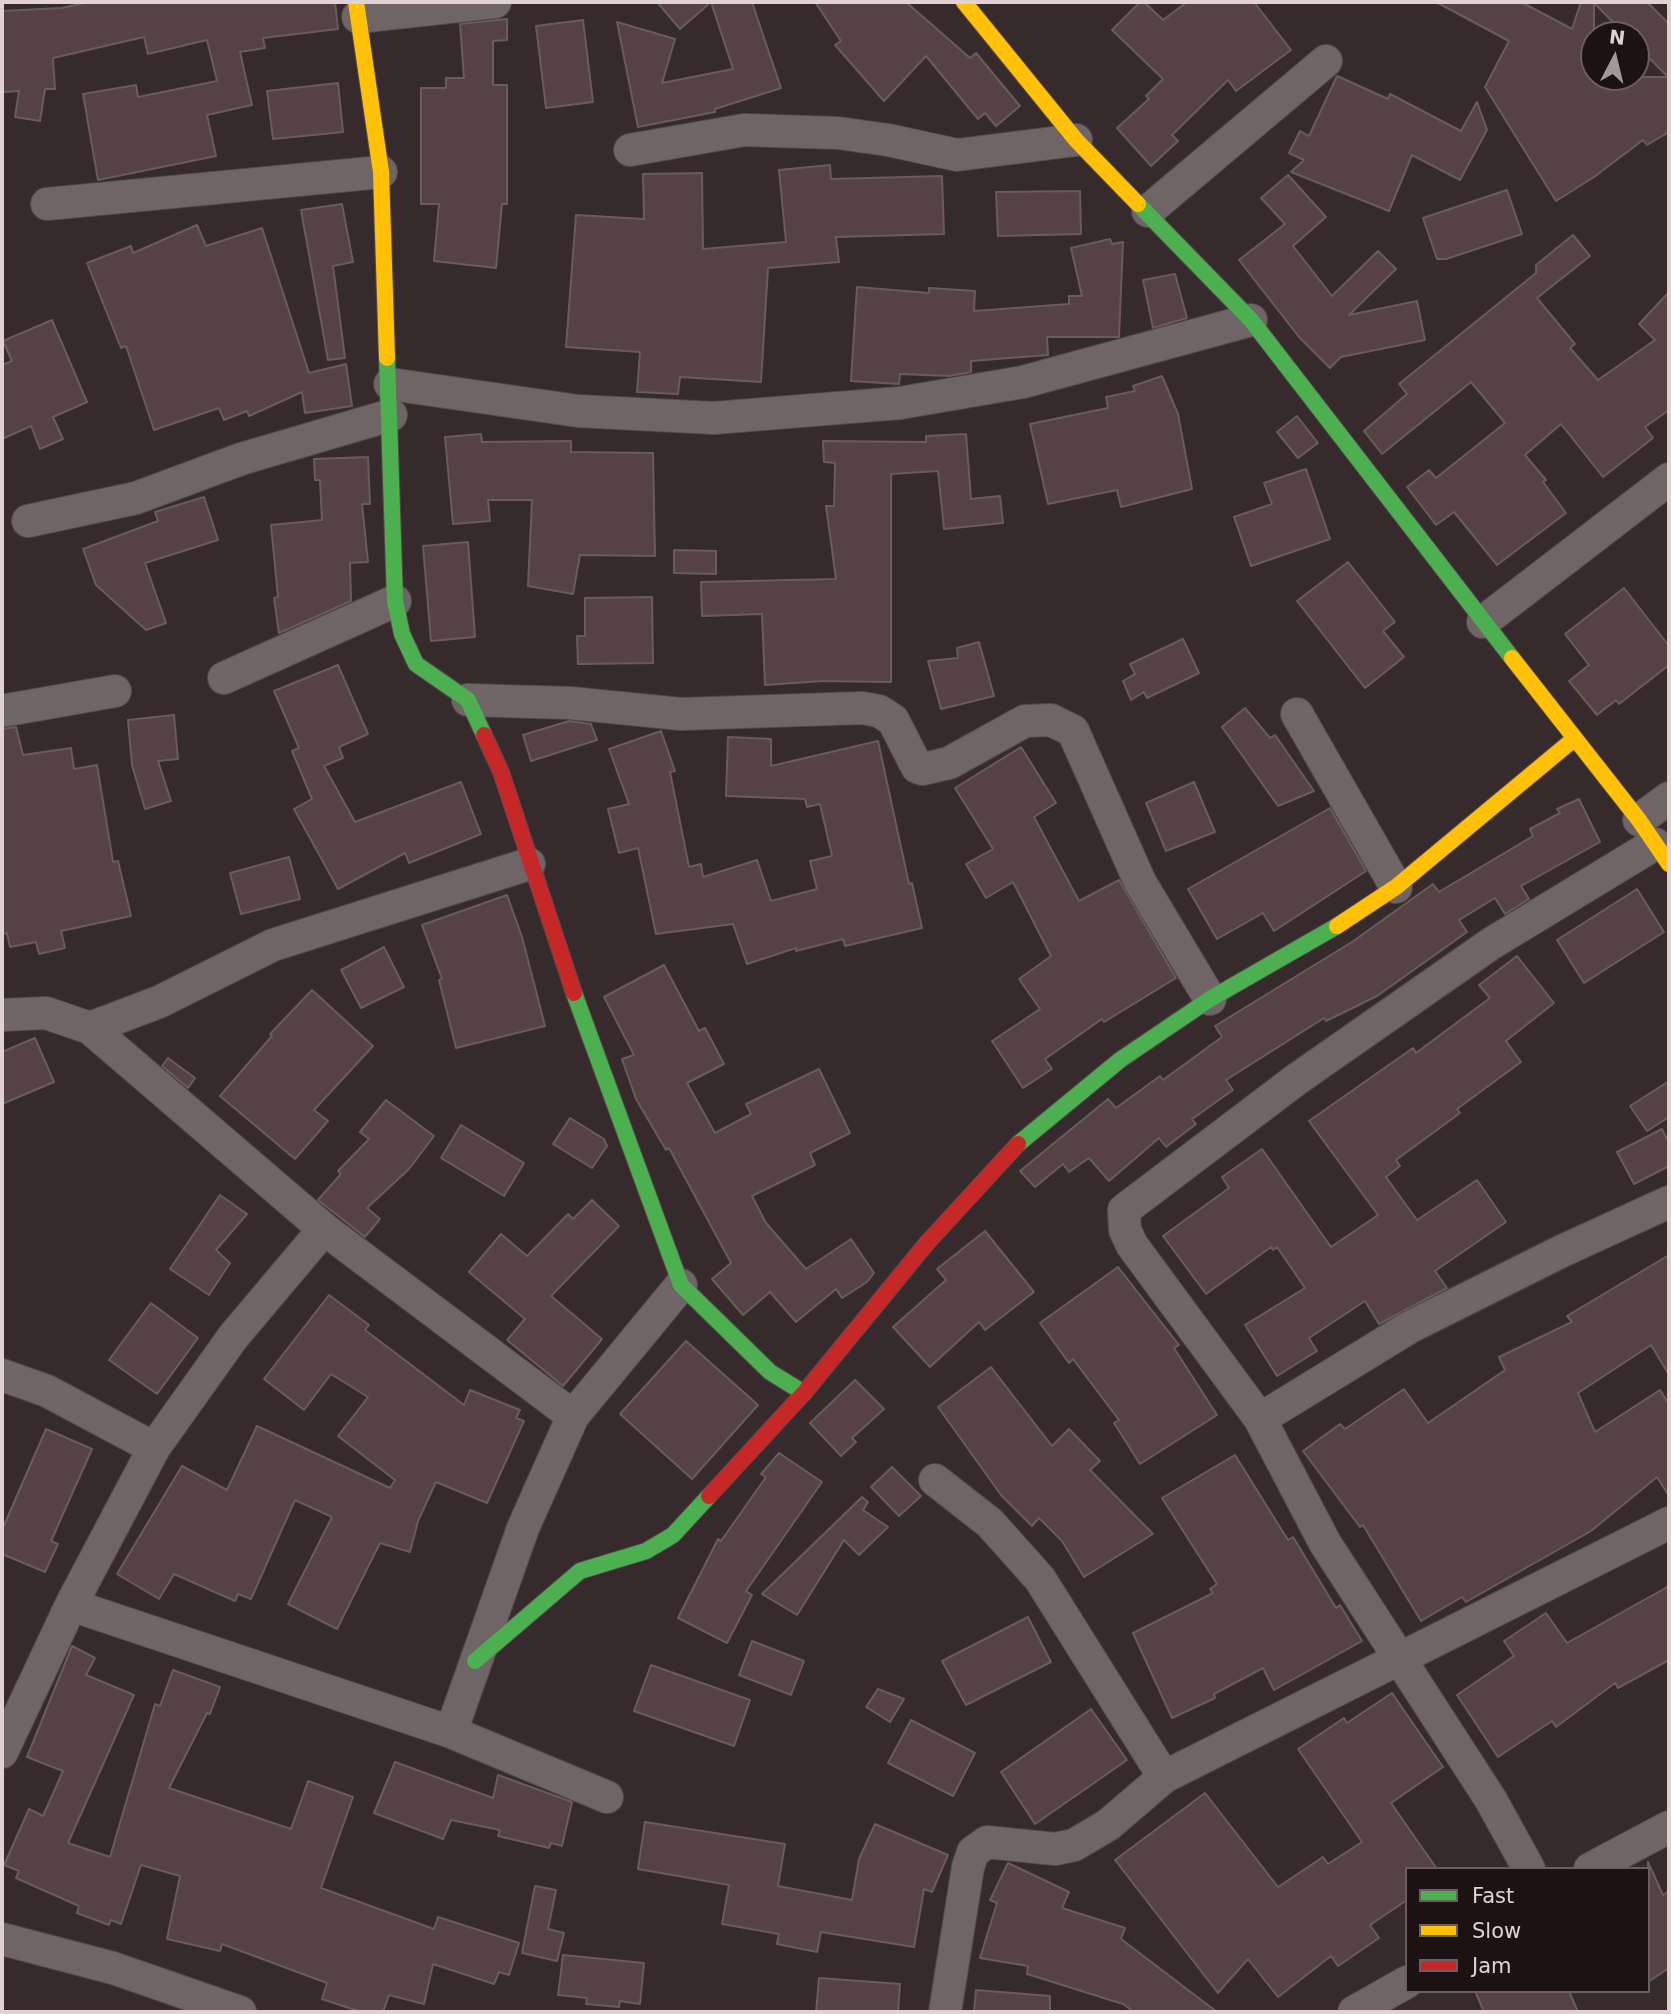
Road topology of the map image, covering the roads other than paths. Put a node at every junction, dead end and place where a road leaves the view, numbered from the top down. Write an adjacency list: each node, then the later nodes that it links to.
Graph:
1 (495, 2): 3 (street)
2 (964, 2): 5 (street)
3 (357, 9): 7 (street)
4 (1326, 61): 9 (street)
5 (1076, 140): 6 (street); 9 (street)
6 (629, 150)
7 (381, 172): 8 (street); 11 (street)
8 (47, 204)
9 (1147, 211): 10 (street)
10 (1251, 320): 11 (street); 16 (street)
11 (390, 384): 12 (street)
12 (391, 415): 14 (street); 15 (street)
13 (1669, 480): 16 (street)
14 (28, 521)
15 (395, 601): 17 (street); 19 (street)
16 (1483, 622): 22 (street)
17 (224, 678)
18 (115, 691): 20 (street)
19 (468, 700): 25 (street); 27 (street)
20 (2, 711)
21 (1297, 714): 26 (street)
22 (1574, 738): 24 (street); 26 (street)
23 (1669, 798): 24 (street)
24 (1654, 843): 36 (street)
25 (528, 864): 29 (street); 32 (street)
26 (1396, 887): 27 (street)
27 (1210, 999): 34 (street)
28 (2, 1015): 29 (street)
29 (90, 1028): 31 (street)
30 (1669, 1202): 36 (street)
31 (324, 1229): 35 (street); 37 (street)
32 (681, 1285): 34 (street); 35 (street)
33 (2, 1375): 37 (street)
34 (804, 1393): 42 (street)
35 (573, 1416): 42 (street)
36 (1260, 1419): 41 (street)
37 (154, 1448): 40 (street)
38 (935, 1480): 45 (street)
39 (1669, 1522): 41 (street)
40 (71, 1605): 43 (street); 44 (street)
41 (1401, 1658): 45 (street); 48 (street)
42 (475, 1661): 43 (street)
43 (451, 1732): 46 (street)
44 (3, 1744)
45 (1164, 1777): 53 (street)
46 (607, 1797)
47 (1669, 1827): 49 (street)
48 (1528, 1867)
49 (1594, 1867)
50 (2, 1939): 52 (street)
51 (1405, 1983): 54 (street)
52 (240, 2012)
53 (945, 2012)
54 (1354, 2012)

